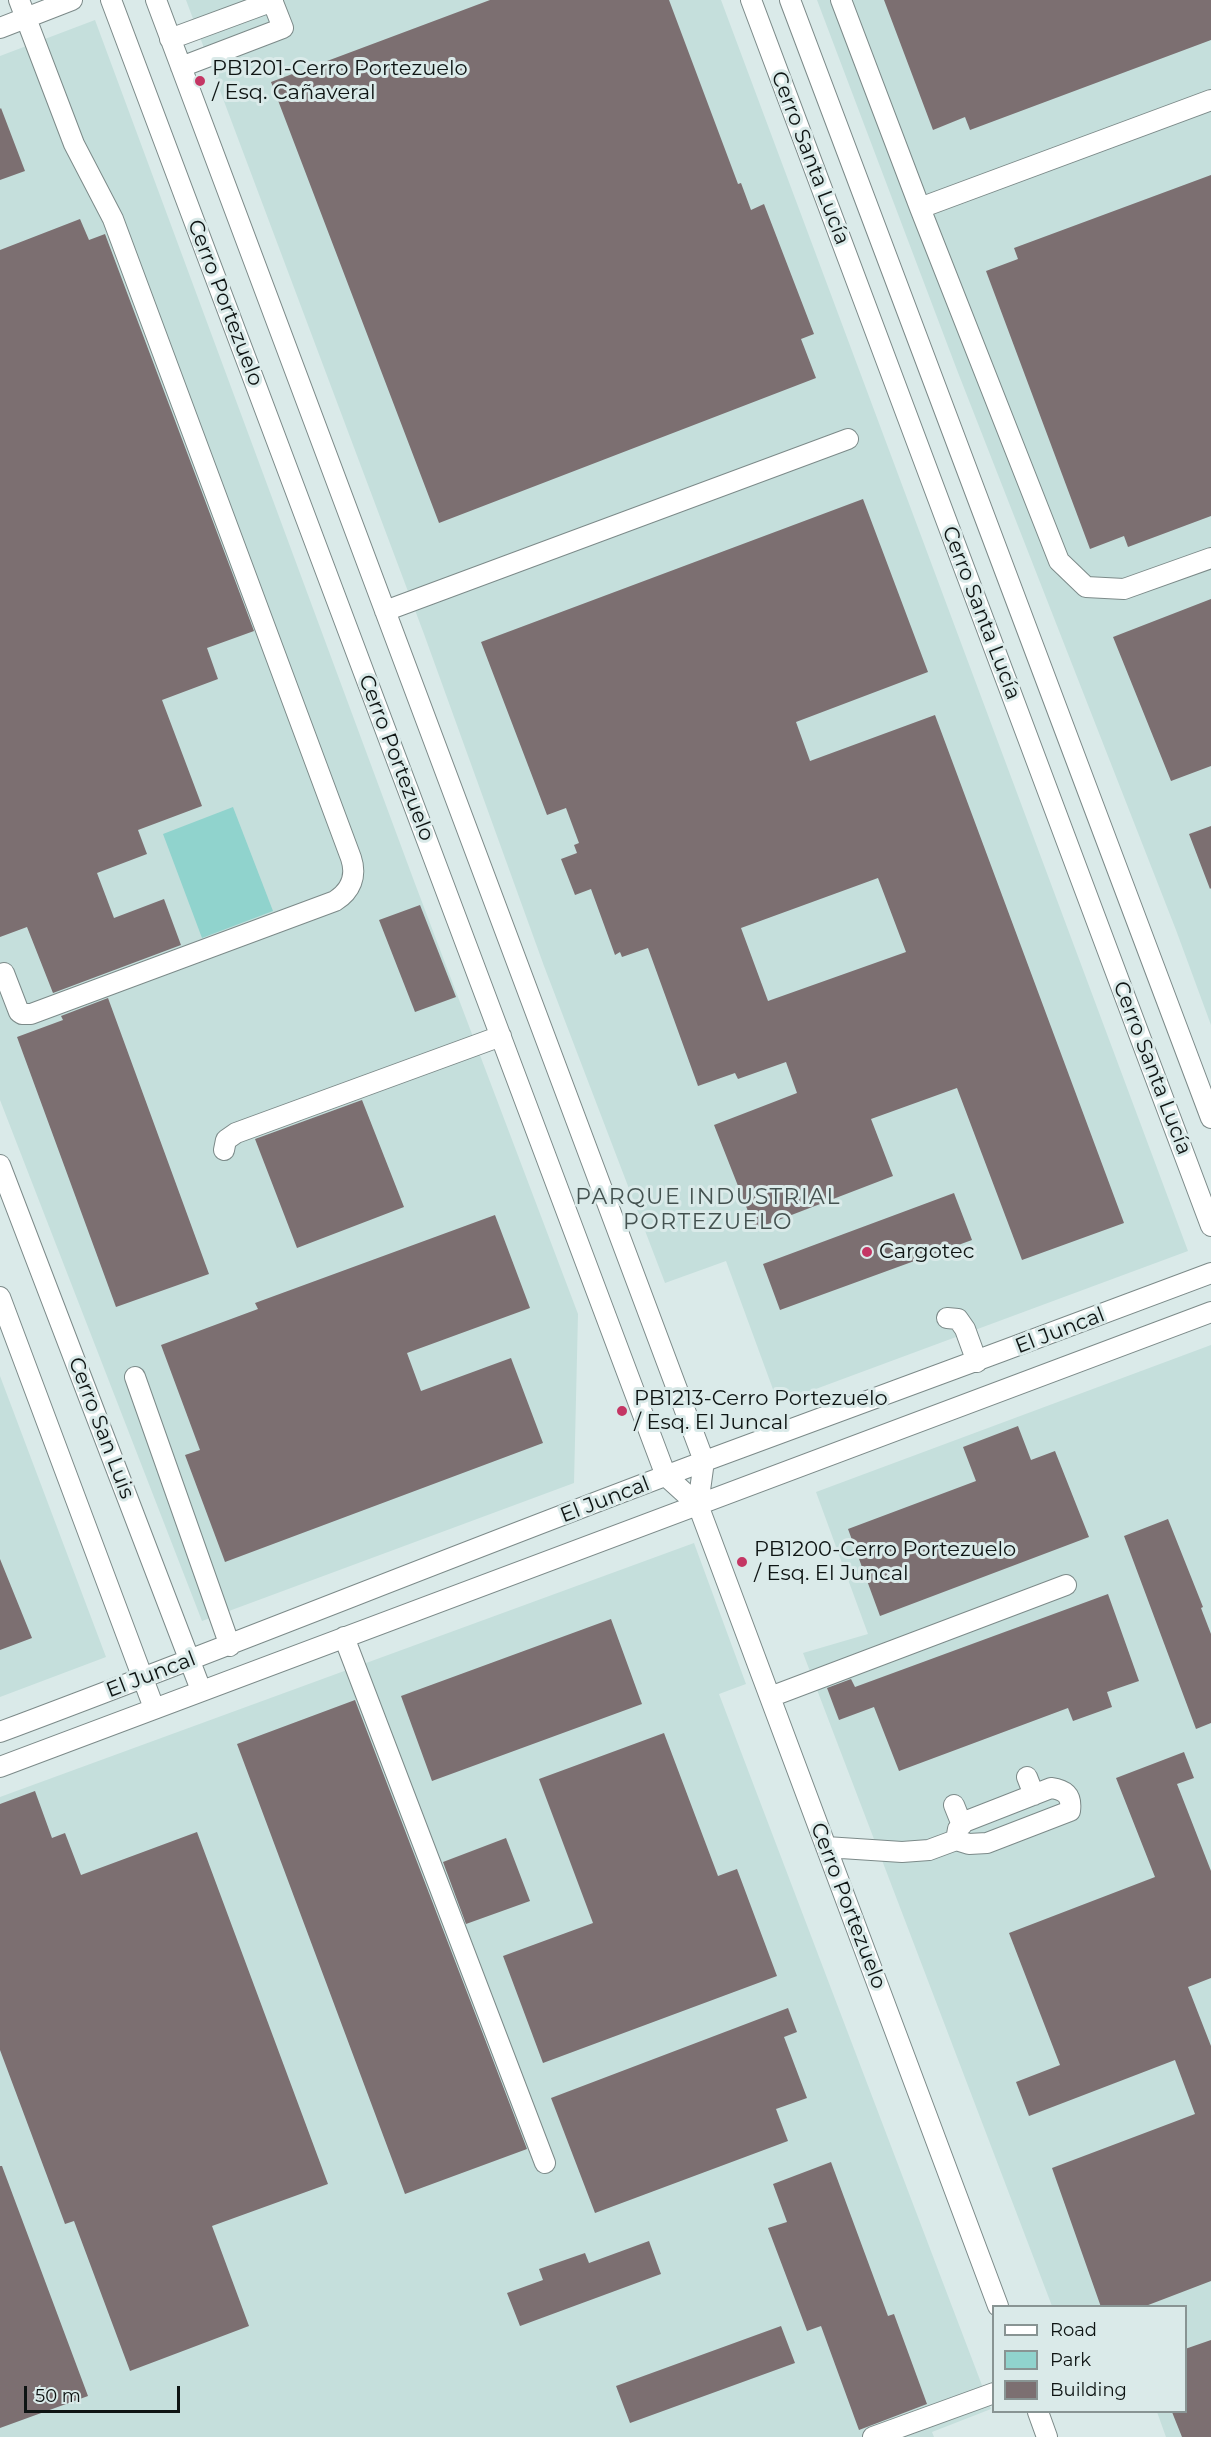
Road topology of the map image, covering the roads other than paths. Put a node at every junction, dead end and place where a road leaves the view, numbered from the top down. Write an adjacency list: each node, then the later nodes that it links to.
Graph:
1 (72, 0): 8 (street)
2 (111, 0): 18 (street, Cerro Portezuelo)
3 (156, 0): 10 (street, Cerro Portezuelo)
4 (751, 0): 22 (street, Cerro Santa Lucía)
5 (790, 0): 19 (street, Cerro Santa Lucía)
6 (841, 0): 13 (street)
7 (273, 1): 10 (street); 11 (street)
8 (22, 9): 9 (street); 17 (street)
9 (0, 28)
10 (170, 39): 11 (street, Cerro Portezuelo)
11 (181, 67): 16 (street, Cerro Portezuelo)
12 (1211, 100): 13 (street)
13 (920, 208): 15 (street)
14 (848, 439): 16 (street)
15 (1211, 558)
16 (385, 611): 29 (street, Cerro Portezuelo)
17 (4, 974)
18 (501, 1036): 20 (street); 30 (street, Cerro Portezuelo)
19 (1211, 1118)
20 (224, 1150)
21 (0, 1165): 35 (street, Cerro San Luis)
22 (1211, 1226)
23 (1211, 1273): 27 (street, El Juncal)
24 (0, 1297): 36 (street)
25 (1211, 1312): 31 (street, El Juncal)
26 (948, 1318): 27 (street)
27 (977, 1362): 29 (street, El Juncal)
28 (135, 1377): 34 (street)
29 (704, 1461): 30 (street, El Juncal); 31 (street, Cerro Portezuelo)
30 (666, 1476): 31 (street, Cerro Portezuelo); 34 (street, El Juncal)
31 (698, 1505): 33 (street, El Juncal); 38 (street, Cerro Portezuelo)
32 (1066, 1585): 38 (street)
33 (344, 1637): 37 (street, El Juncal); 45 (street)
34 (230, 1646): 35 (street, El Juncal)
35 (190, 1661): 36 (street, El Juncal); 37 (street, Cerro San Luis)
36 (144, 1679): 39 (street); 40 (street, El Juncal)
37 (201, 1690): 39 (street, El Juncal)
38 (770, 1697): 44 (street, Cerro Portezuelo)
39 (154, 1708): 41 (street, El Juncal)
40 (0, 1732)
41 (0, 1767)
42 (954, 1805): 43 (street)
43 (959, 1833): 43 (street); 44 (street)
44 (826, 1846): 46 (street, Cerro Portezuelo)
45 (545, 2163)
46 (997, 2305)
47 (992, 2392): 49 (street)
48 (1038, 2413): 50 (street)
49 (873, 2437)
50 (1047, 2437)

